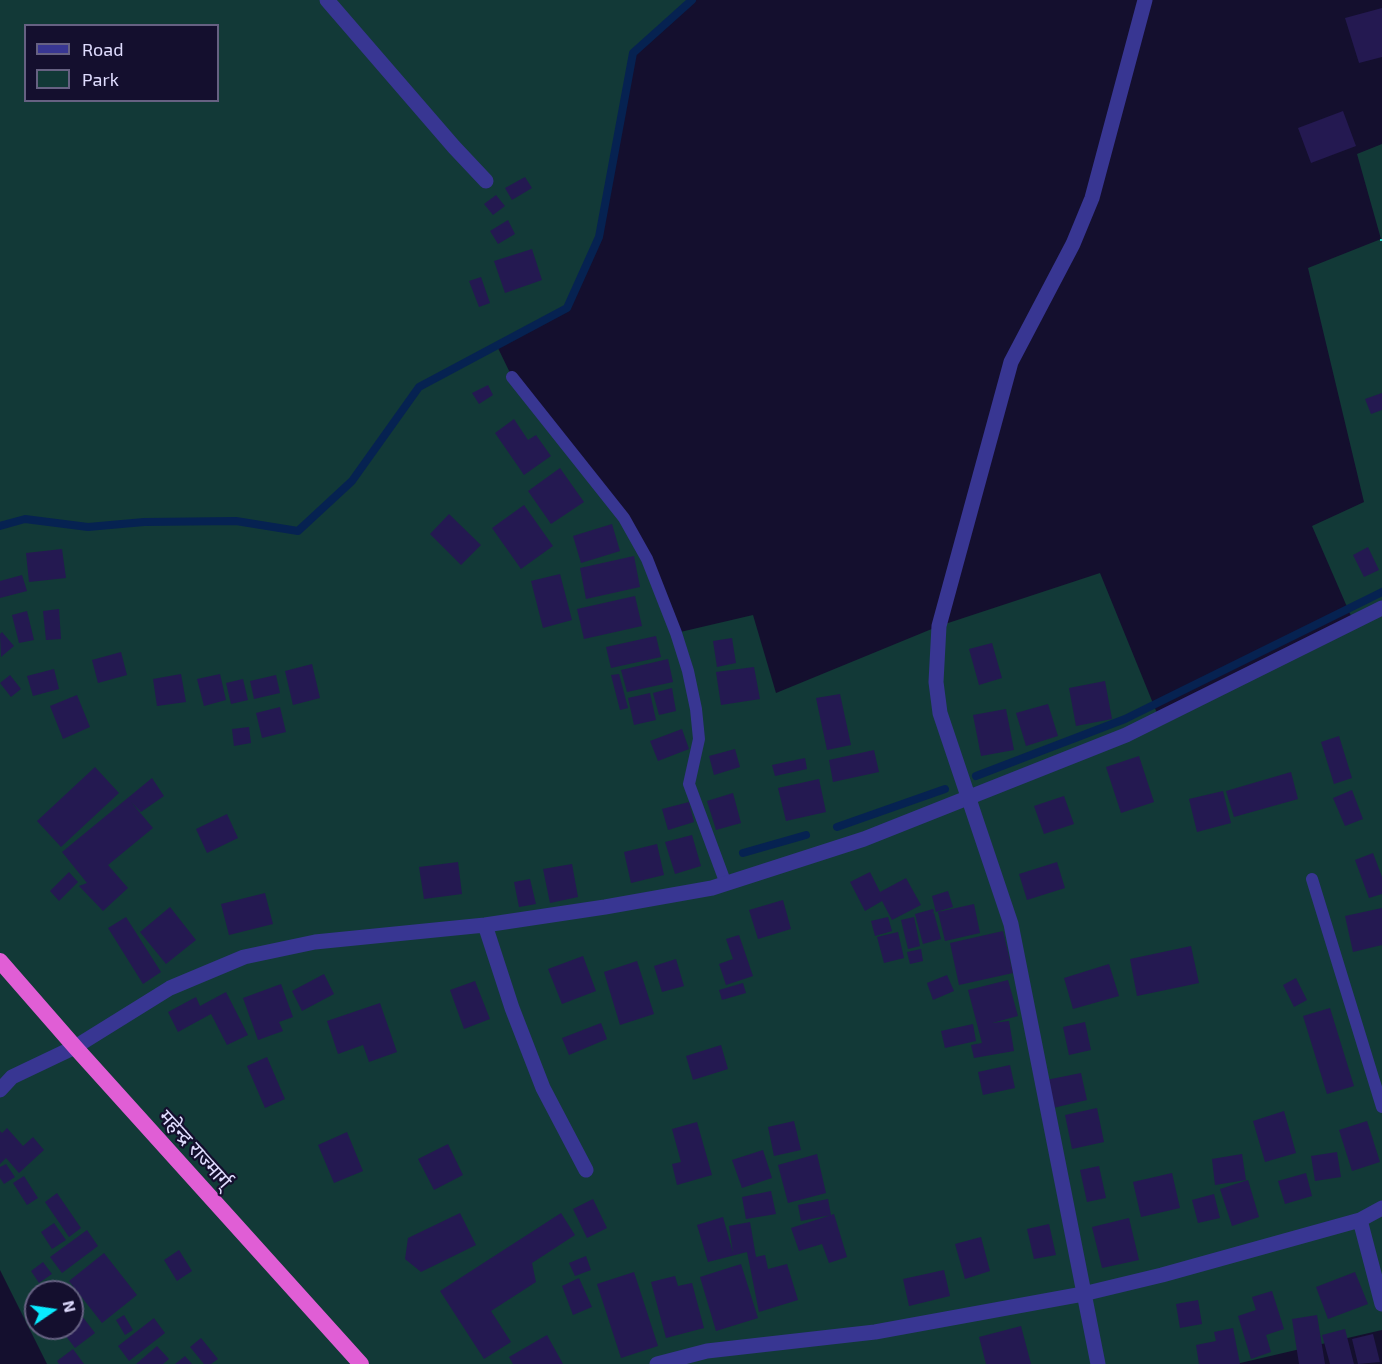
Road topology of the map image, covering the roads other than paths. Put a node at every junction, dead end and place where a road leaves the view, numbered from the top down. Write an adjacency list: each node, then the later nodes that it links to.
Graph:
1 (327, 0): 3 (street)
2 (1145, 0): 6 (street)
3 (486, 181)
4 (512, 377): 8 (lane)
5 (1382, 608): 6 (street)
6 (968, 798): 8 (street); 17 (street)
7 (1312, 879): 13 (lane)
8 (726, 884): 9 (street)
9 (485, 925): 11 (street); 14 (street)
10 (0, 961): 11 (highway, महेन्द्र राज्मार्ग्)
11 (75, 1047): 12 (street); 19 (highway, महेन्द्र राज्मार्ग्)
12 (0, 1090)
13 (1382, 1107)
14 (586, 1170)
15 (1382, 1208): 16 (street)
16 (1360, 1220): 17 (street); 18 (street)
17 (1083, 1294): 20 (street); 21 (street)
18 (1382, 1304)
19 (361, 1364)
20 (657, 1364)
21 (1098, 1364)

